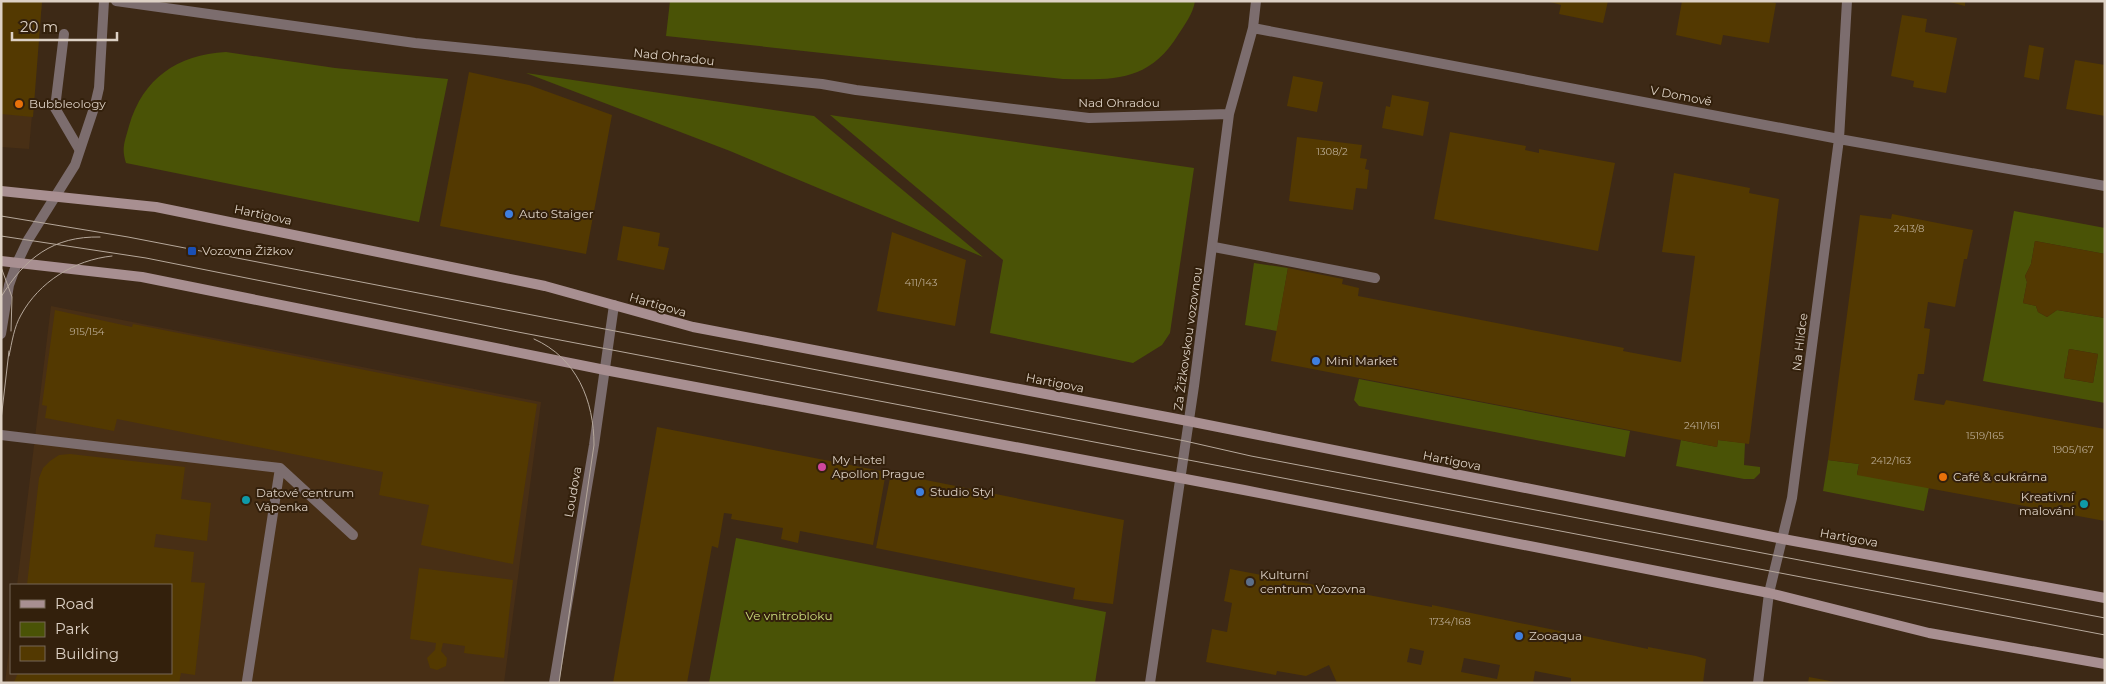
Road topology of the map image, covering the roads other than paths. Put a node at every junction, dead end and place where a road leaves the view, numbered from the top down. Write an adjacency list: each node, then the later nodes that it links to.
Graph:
1 (104, 1): 9 (street)
2 (116, 1): 7 (street, Nad Ohradou)
3 (1256, 1): 5 (street, Za Žižkovskou vozovnou)
4 (1847, 1): 8 (street, Na Hlídce)
5 (1252, 28): 7 (street, Za Žižkovskou vozovnou); 8 (street, V Domově)
6 (64, 34): 9 (street)
7 (1230, 114): 13 (street, Za Žižkovskou vozovnou)
8 (1839, 139): 10 (street, V Domově); 25 (street, Na Hlídce)
9 (79, 149): 12 (street)
10 (2105, 186)
11 (1, 191): 12 (main road, Hartigova)
12 (56, 196): 15 (street); 17 (main road, Hartigova)
13 (1214, 247): 16 (street); 20 (street, Za Žižkovskou vozovnou)
14 (1, 262): 15 (main road)
15 (17, 263): 18 (street); 19 (main road)
16 (1375, 278)
17 (614, 305): 19 (street, Loudova); 20 (main road, Hartigova)
18 (1, 334)
19 (604, 370): 23 (main road); 30 (street, Loudova)
20 (1188, 421): 23 (street, Za Žižkovskou vozovnou); 25 (main road, Hartigova)
21 (1, 435): 22 (street)
22 (280, 468): 24 (street); 29 (street)
23 (1179, 478): 26 (main road); 31 (street, Za Žižkovskou vozovnou)
24 (353, 535)
25 (1783, 539): 26 (street, Na Hlídce); 27 (main road, Hartigova)
26 (1769, 593): 28 (main road); 32 (street, Na Hlídce)
27 (2105, 598)
28 (2105, 664)
29 (247, 680)
30 (554, 683)
31 (1150, 683)
32 (1758, 683)

